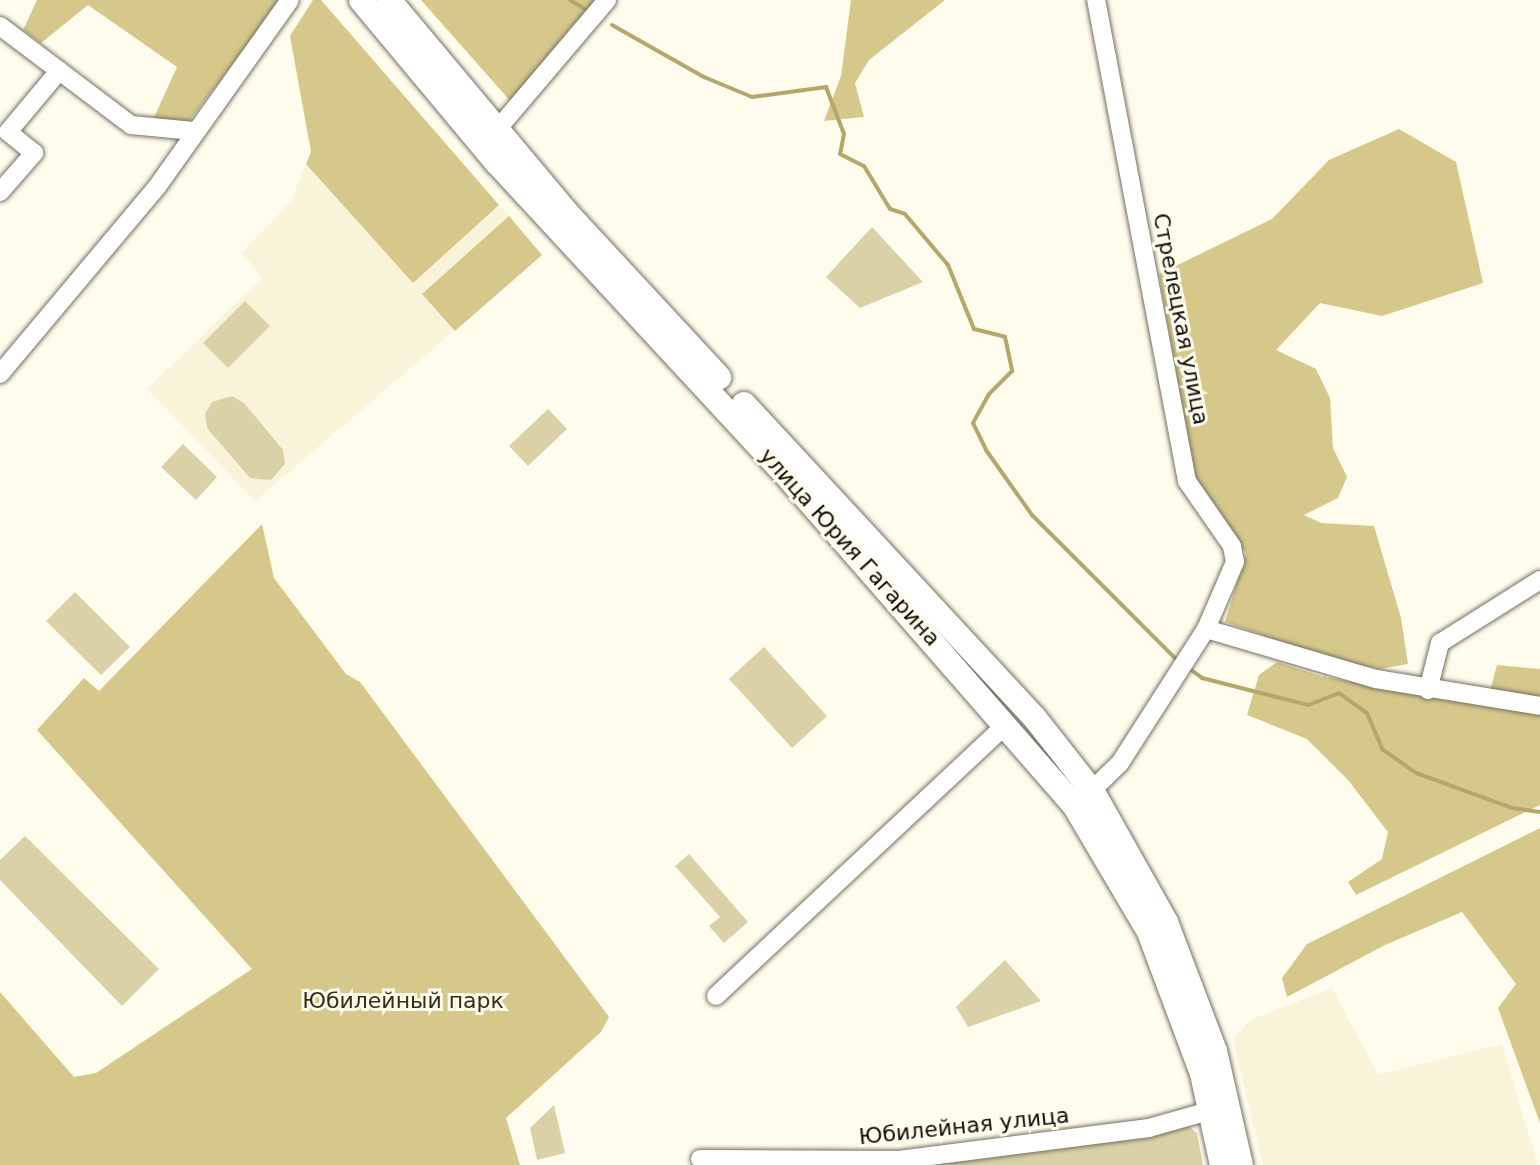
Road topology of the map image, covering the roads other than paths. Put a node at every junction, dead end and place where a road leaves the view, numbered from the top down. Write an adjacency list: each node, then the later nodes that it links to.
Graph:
1 (290, 0): 8 (street)
2 (361, 0): 9 (main road, улица Юрия Гагарина)
3 (389, 0): 9 (main road, улица Юрия Гагарина)
4 (607, 0): 9 (street)
5 (1096, 0): 13 (street, Стрелецкая улица)
6 (0, 26): 7 (street)
7 (59, 71): 8 (street); 10 (street)
8 (194, 131): 11 (street)
9 (490, 139): 16 (main road, улица Юрия Гагарина); 17 (main road, улица Юрия Гагарина)
10 (0, 192)
11 (0, 374)
12 (1540, 580): 14 (street)
13 (1206, 629): 14 (street); 17 (street, Стрелецкая улица)
14 (1428, 690): 15 (street)
15 (1540, 706)
16 (1007, 724): 17 (main road, улица Юрия Гагарина); 18 (street)
17 (1084, 798): 19 (main road, улица Юрия Гагарина)
18 (716, 996)
19 (1220, 1108): 21 (street, Юбилейная улица); 22 (main road, улица Юрия Гагарина); 23 (main road, улица Юрия Гагарина)
20 (700, 1159): 21 (street, Юбилейная улица)
21 (915, 1162)
22 (1222, 1165)
23 (1241, 1165)

